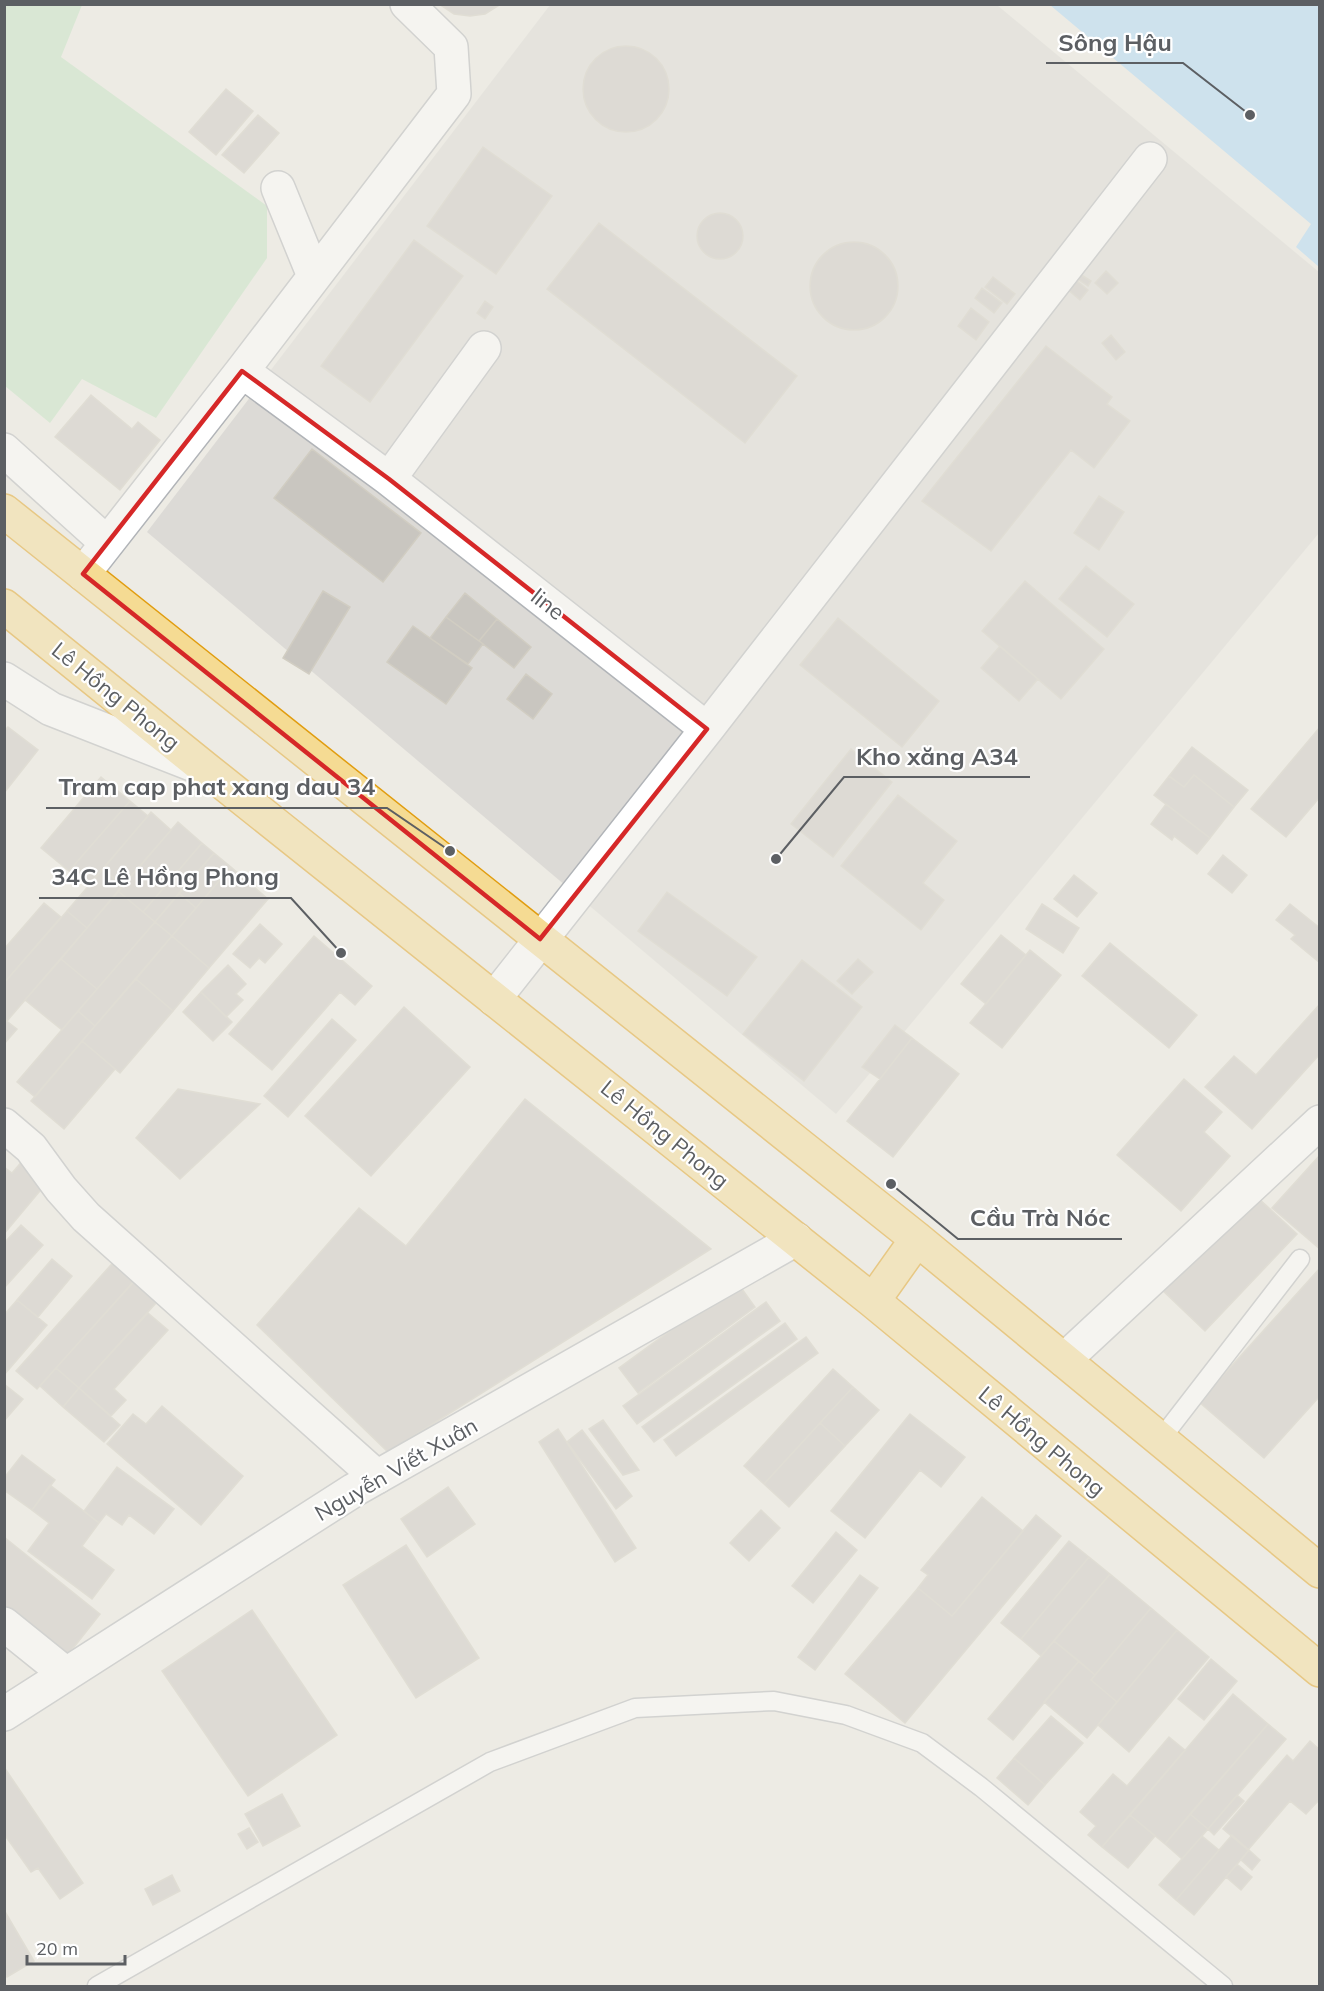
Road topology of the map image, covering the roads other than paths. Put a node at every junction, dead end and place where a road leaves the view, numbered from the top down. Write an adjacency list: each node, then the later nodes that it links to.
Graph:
1 (407, 4): 4 (street)
2 (1150, 159): 14 (street)
3 (278, 188): 4 (street)
4 (314, 276): 6 (street)
5 (484, 348): 8 (street)
6 (242, 372): 8 (street, line); 10 (street)
7 (4, 450): 10 (street)
8 (389, 479): 14 (street, line)
9 (9, 515): 11 (highway)
10 (107, 543): 11 (street)
11 (83, 574): 16 (highway)
12 (4, 606): 15 (highway, Lê Hồng Phong)
13 (4, 679): 15 (street)
14 (707, 729): 16 (street)
15 (207, 770): 17 (highway, Lê Hồng Phong)
16 (540, 939): 17 (street); 21 (highway)
17 (495, 999): 20 (highway, Lê Hồng Phong)
18 (1320, 1122): 24 (street)
19 (4, 1125): 26 (street)
20 (796, 1239): 23 (highway, Lê Hồng Phong); 26 (street, Nguyễn Viết Xuân)
21 (917, 1239): 23 (highway); 24 (highway)
22 (1300, 1259): 25 (lane)
23 (873, 1301): 29 (highway, Lê Hồng Phong)
24 (1064, 1360): 25 (highway)
25 (1160, 1440): 27 (highway)
26 (377, 1477): 30 (street, Nguyễn Viết Xuân)
27 (1320, 1571)
28 (4, 1624): 30 (street)
29 (1320, 1670)
30 (66, 1674): 31 (street, Nguyễn Viết Xuân)
31 (4, 1714)
32 (97, 1986): 33 (lane)
33 (1223, 1986)

